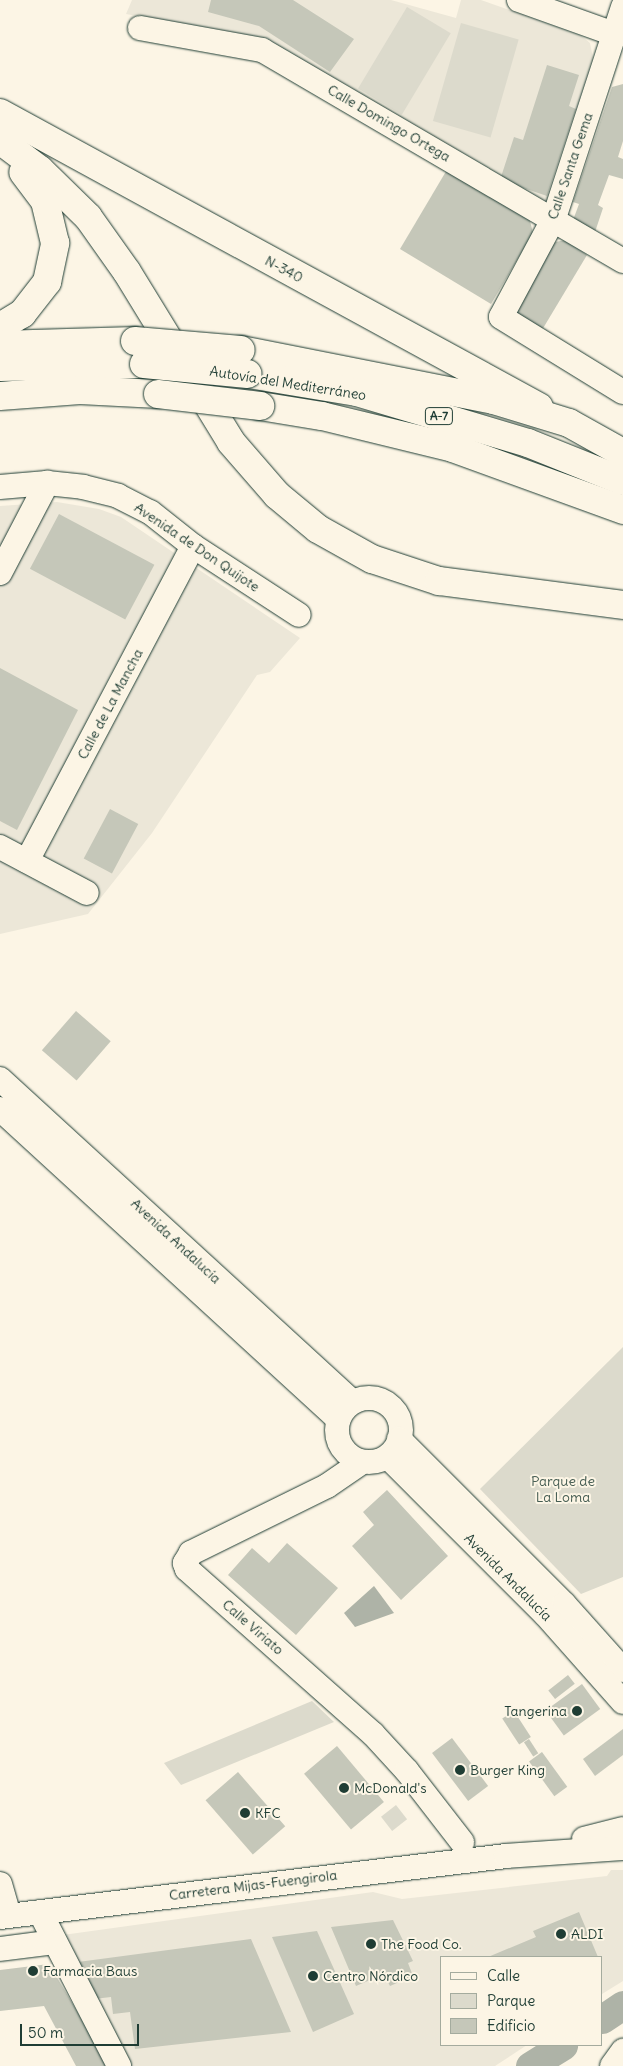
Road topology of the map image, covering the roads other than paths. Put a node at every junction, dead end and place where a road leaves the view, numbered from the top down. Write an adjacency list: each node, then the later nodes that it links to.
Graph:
1 (519, 0): 4 (street)
2 (623, 8): 4 (street, Calle Santa Gema)
3 (140, 28): 9 (street, Calle Domingo Ortega)
4 (614, 34): 5 (street, Calle Santa Gema)
5 (614, 64): 9 (street, Calle Santa Gema)
6 (0, 113): 18 (main road, N-340)
7 (0, 140): 26 (main road)
8 (0, 153): 11 (main road)
9 (554, 218): 10 (street, Calle Domingo Ortega); 16 (street, Calle Santa Gema)
10 (623, 261)
11 (0, 327)
12 (0, 345): 13 (main road)
13 (139, 352): 14 (main road, Autovía del Mediterráneo / A-7, bridge); 15 (main road, Autovía del Mediterráneo / A-7)
14 (244, 362): 18 (main road); 20 (main road, Autovía del Mediterráneo / A-7)
15 (0, 367)
16 (623, 392)
17 (0, 396): 23 (main road, Autovía del Mediterráneo / A-7, bridge)
18 (569, 424): 19 (main road)
19 (623, 453)
20 (623, 481)
21 (46, 483): 22 (street, Avenida de Don Quijote); 24 (street, Avenida de Don Quijote); 25 (street)
22 (0, 487)
23 (623, 510)
24 (193, 546): 27 (street, Avenida de Don Quijote); 29 (street, Calle de La Mancha)
25 (0, 573)
26 (623, 606)
27 (300, 615)
28 (0, 847): 29 (street)
29 (27, 861): 30 (street)
30 (87, 893)
31 (0, 1079): 33 (street, Avenida Andalucía)
32 (0, 1109): 33 (street, Avenida Andalucía)
33 (345, 1411): 34 (street); 35 (street)
34 (394, 1448): 35 (street); 36 (street, Avenida Andalucía); 37 (street, Avenida Andalucía)
35 (362, 1462): 39 (street, Calle Viriato)
36 (623, 1670)
37 (623, 1702)
38 (623, 1828): 41 (street, Carretera Mijas-Fuengirola)
39 (462, 1842)
40 (623, 1848): 41 (street, Carretera Mijas-Fuengirola)
41 (506, 1856): 43 (street, Carretera Mijas-Fuengirola)
42 (0, 1884): 44 (street)
43 (40, 1912): 44 (street, Carretera Mijas-Fuengirola); 45 (street)
44 (4, 1916)
45 (56, 1942): 46 (street); 48 (street)
46 (0, 1950)
47 (623, 2051): 49 (street)
48 (119, 2066)
49 (612, 2066)

